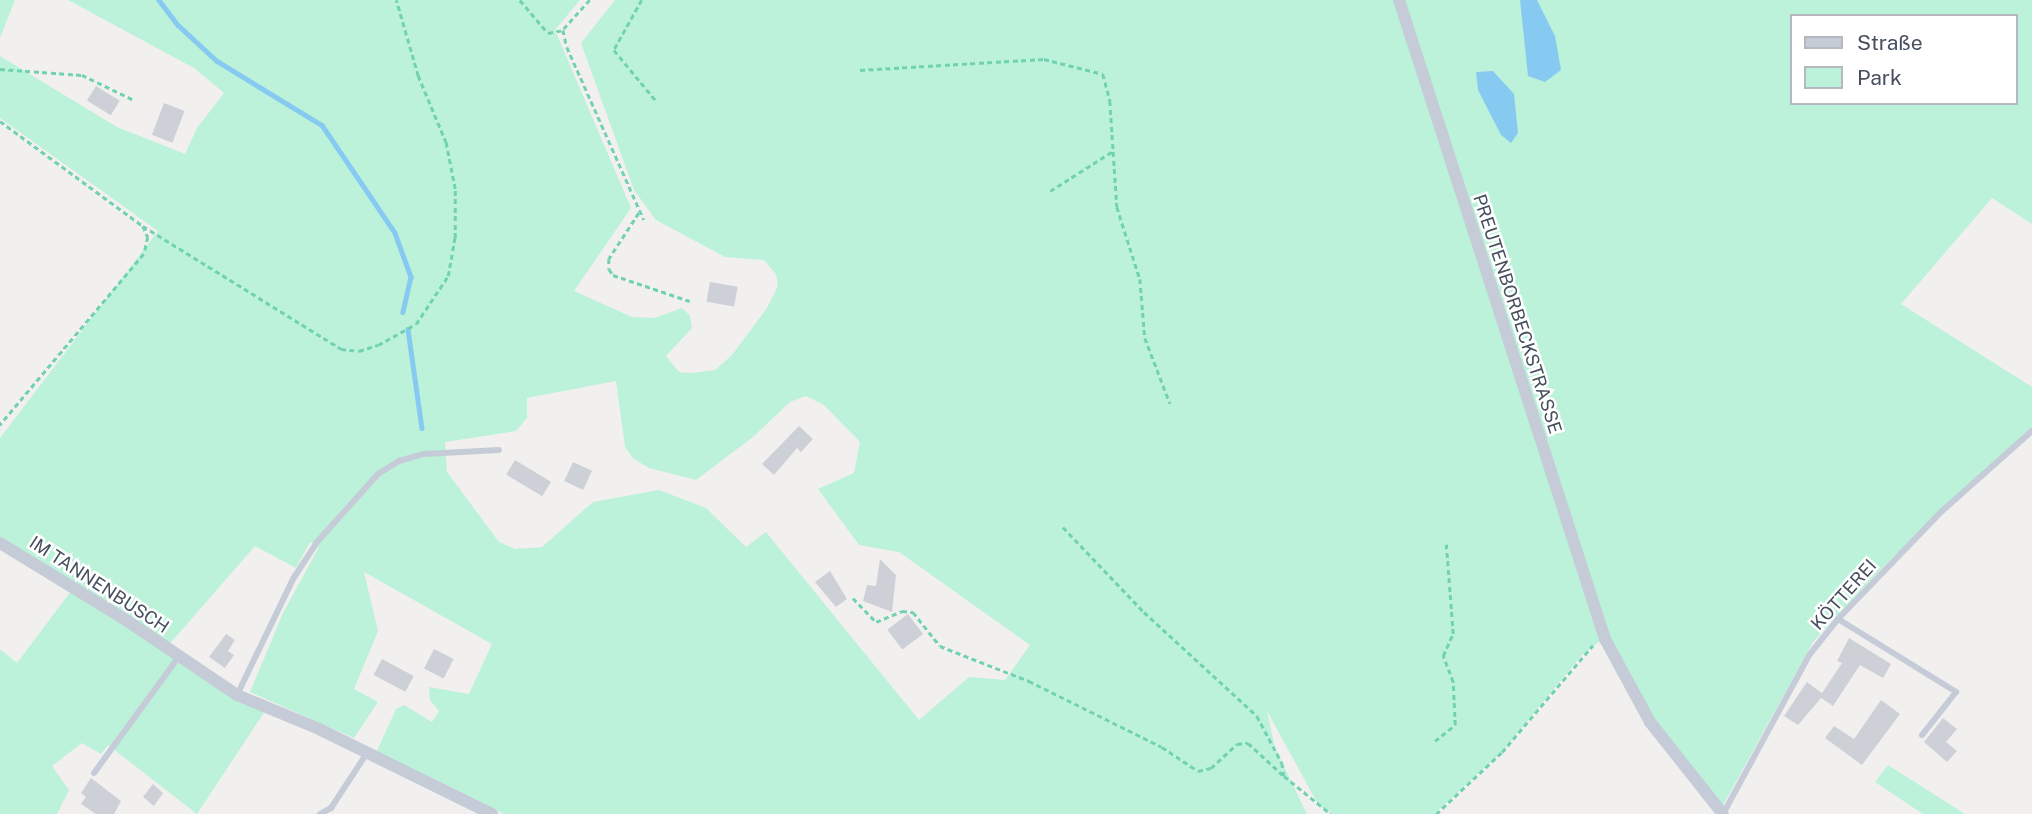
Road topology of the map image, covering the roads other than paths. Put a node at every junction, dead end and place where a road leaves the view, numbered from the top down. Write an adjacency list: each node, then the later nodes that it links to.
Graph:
1 (1399, 0): 14 (street, PREUTENBORBECKSTRASSE)
2 (2032, 431): 5 (lane, KÖTTEREI)
3 (499, 450): 7 (lane)
4 (0, 543): 6 (street, IM TANNENBUSCH)
5 (1838, 619): 8 (lane); 14 (lane, KÖTTEREI)
6 (178, 658): 7 (street, IM TANNENBUSCH); 10 (lane, IM TANNENBUSCH)
7 (237, 695): 9 (street, IM TANNENBUSCH)
8 (1922, 735)
9 (367, 753): 11 (lane); 13 (street, IM TANNENBUSCH)
10 (94, 773)
11 (331, 811): 12 (lane)
12 (320, 814)
13 (492, 814)
14 (1723, 814)

